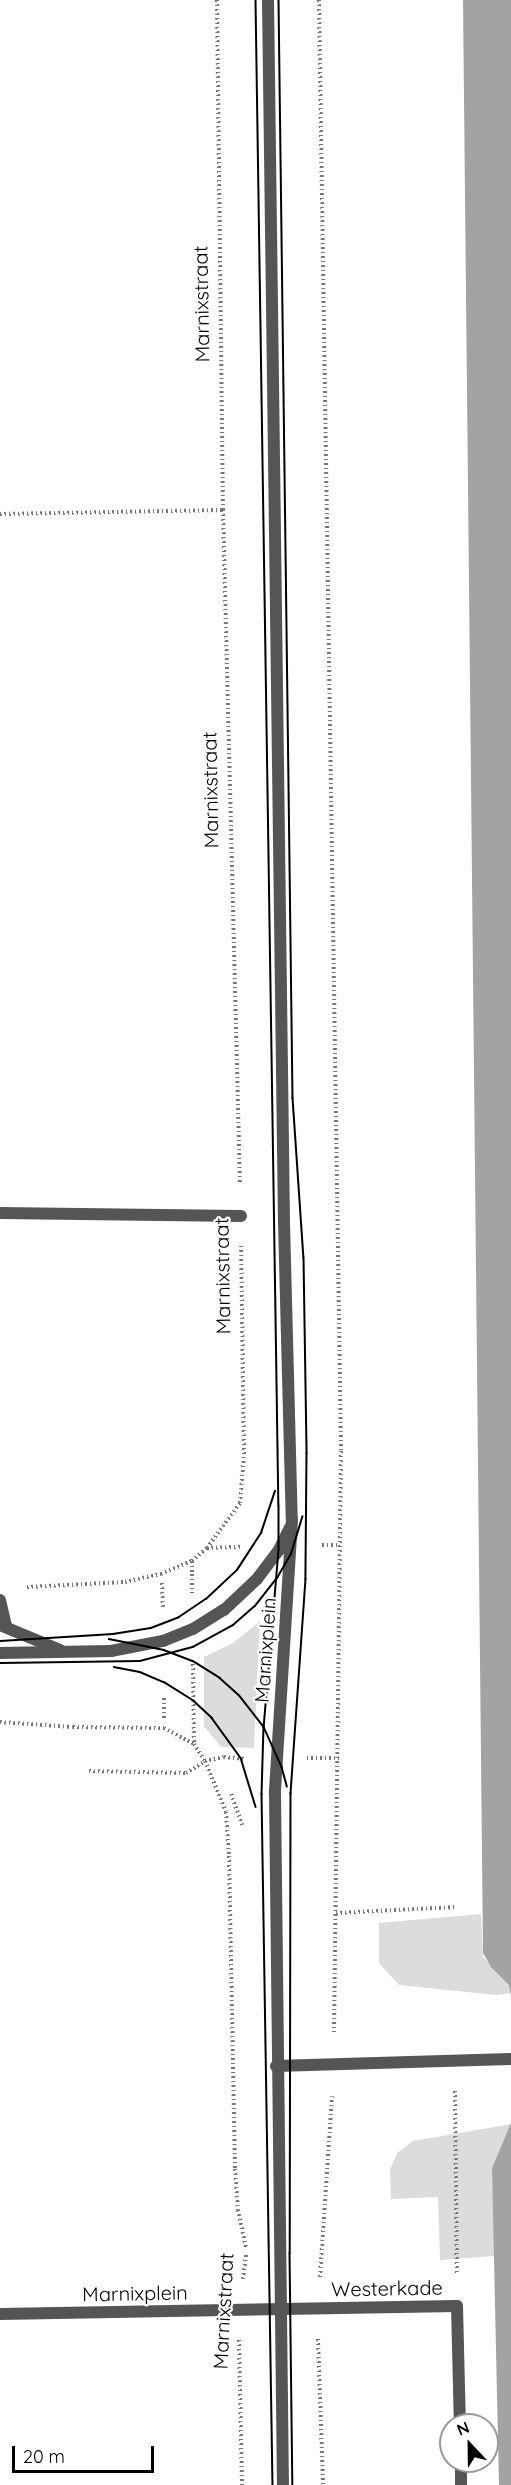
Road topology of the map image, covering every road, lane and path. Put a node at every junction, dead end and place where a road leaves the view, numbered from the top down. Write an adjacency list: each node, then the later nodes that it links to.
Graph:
1 (217, 0): 4 (path, Marnixstraat)
2 (268, 0): 8 (street)
3 (319, 0): 24 (path)
4 (222, 510): 5 (path); 7 (path, Marnixstraat)
5 (0, 514)
6 (0, 1213): 7 (street)
7 (241, 1216): 10 (path, Marnixstraat)
8 (292, 1520): 14 (street, Marnixplein); 28 (street, Marnixplein)
9 (162, 1584): 12 (path)
10 (23, 1587)
11 (0, 1600): 13 (street)
12 (163, 1608)
13 (3, 1625): 14 (street, Marnixplein)
14 (64, 1652): 15 (street, Marnixplein)
15 (0, 1653)
16 (164, 1698): 17 (path)
17 (164, 1720)
18 (0, 1722): 19 (path, Marnixstraat)
19 (205, 1761): 20 (path); 31 (path, Marnixstraat)
20 (89, 1771)
21 (231, 1794): 22 (path)
22 (244, 1832)
23 (456, 1907): 24 (path)
24 (336, 1913): 27 (path)
25 (511, 2059): 26 (street)
26 (455, 2060): 27 (street); 29 (path)
27 (334, 2064): 28 (street); 30 (path)
28 (276, 2066): 32 (street, Marnixplein)
29 (457, 2306): 30 (street, Westerkade); 34 (street, Westerkade)
30 (317, 2309): 32 (street, Westerkade); 37 (path)
31 (239, 2311): 32 (street, Marnixplein); 33 (street, Marnixplein); 35 (path, Marnixstraat)
32 (276, 2311): 36 (street)
33 (0, 2314)
34 (460, 2413)
35 (242, 2485)
36 (283, 2485)
37 (323, 2485)

